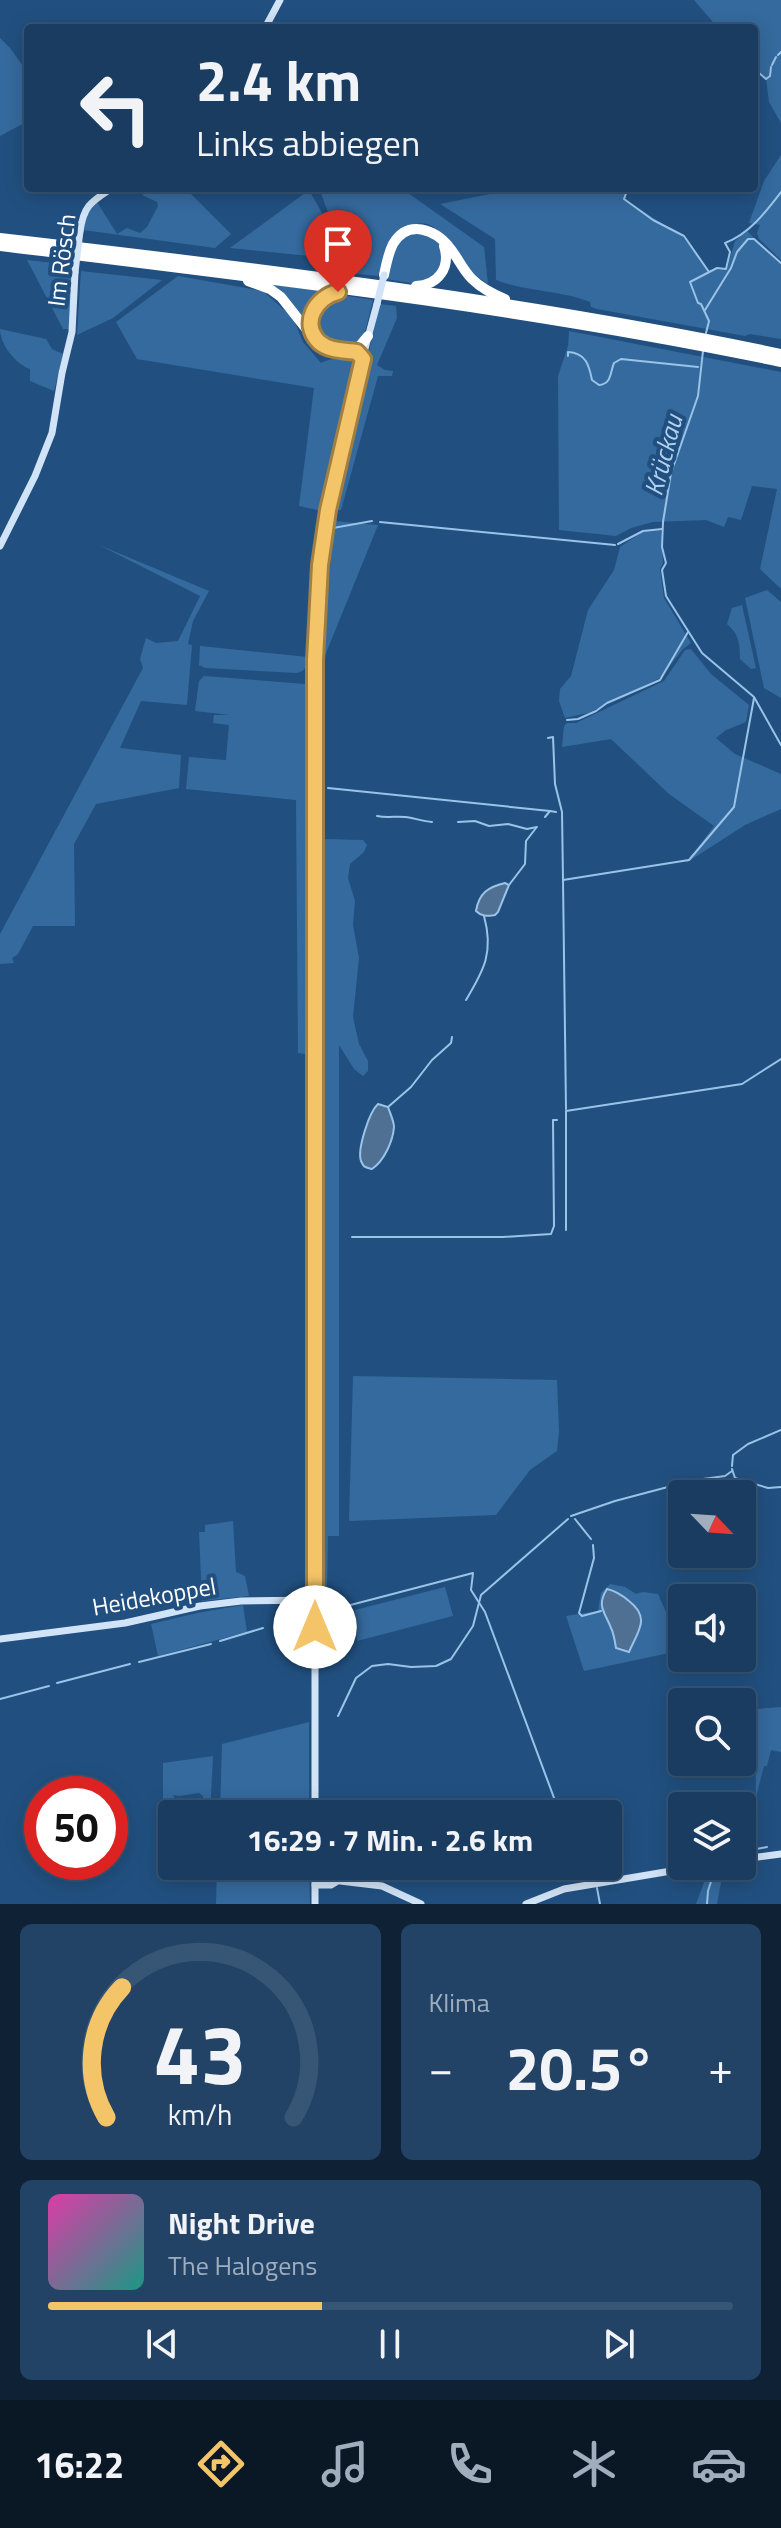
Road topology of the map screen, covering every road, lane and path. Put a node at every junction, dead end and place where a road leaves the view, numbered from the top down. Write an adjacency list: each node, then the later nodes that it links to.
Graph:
1 (280, 0): 2 (main road)
2 (267, 24)
3 (106, 192): 19 (main road, Im Rösch, bridge)
4 (0, 238): 9 (highway)
5 (442, 240): 8 (highway); 9 (highway); 11 (highway)
6 (0, 246): 7 (highway)
7 (219, 272): 10 (highway); 13 (highway)
8 (384, 275): 12 (main road, bridge)
9 (390, 286): 11 (highway)
10 (355, 290): 13 (highway); 14 (highway)
11 (525, 307): 14 (highway)
12 (368, 336): 15 (highway); 17 (main road)
13 (317, 340): 15 (highway)
14 (705, 343): 16 (highway); 18 (highway)
15 (347, 351): 17 (highway)
16 (781, 354)
17 (363, 359): 20 (main road)
18 (781, 362)
19 (0, 546)
20 (315, 1579): 21 (main road); 22 (main road)
21 (298, 1600): 22 (main road, Heidekoppel); 23 (main road, Heidekoppel)
22 (315, 1600): 24 (main road)
23 (0, 1639)
24 (315, 1800)
25 (781, 1854): 26 (main road)
26 (756, 1857)
27 (668, 1872): 33 (main road)
28 (315, 1882): 29 (main road); 30 (main road); 31 (main road)
29 (336, 1882): 30 (main road); 32 (main road)
30 (326, 1885): 31 (main road)
31 (315, 1903)
32 (421, 1904)
33 (526, 1904)

